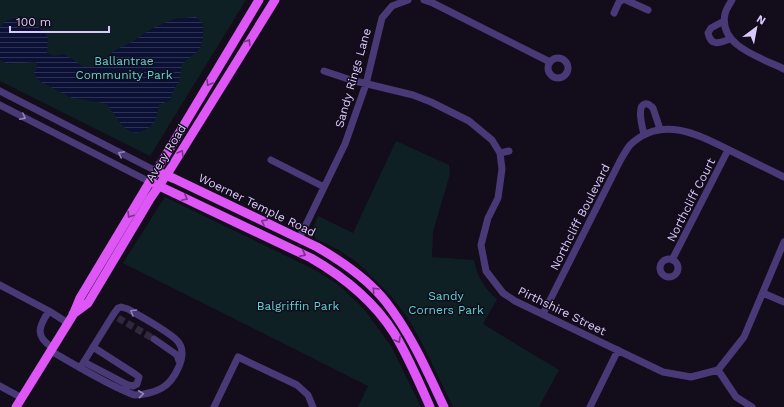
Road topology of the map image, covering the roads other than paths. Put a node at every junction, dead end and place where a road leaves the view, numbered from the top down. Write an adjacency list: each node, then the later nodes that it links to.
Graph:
1 (260, 0): 25 (main road, Avery Road, one-way to 25)
2 (275, 0): 26 (main road, Avery Road, one-way to 2)
3 (408, 0): 8 (street, Sandy Rings Lane)
4 (424, 0): 13 (street)
5 (622, 0): 10 (street)
6 (626, 0): 9 (street)
7 (732, 0): 11 (street)
8 (390, 3): 16 (street, Sandy Rings Lane)
9 (648, 10)
10 (614, 13)
11 (724, 21): 12 (street); 12 (street)
12 (730, 39): 14 (street)
13 (550, 62)
14 (784, 69)
15 (324, 70): 16 (street)
16 (366, 84): 23 (street); 30 (street, Sandy Rings Lane)
17 (0, 91): 25 (street, Woerner Temple Road, one-way to 17)
18 (0, 105): 28 (street, Woerner Temple Road, one-way to 28)
19 (660, 130): 20 (street, Northcliff Boulevard); 20 (street); 21 (street, Northcliff Boulevard)
20 (644, 135): 38 (street, Northcliff Boulevard)
21 (728, 150): 27 (street, Northcliff Boulevard); 33 (street, Northcliff Court)
22 (509, 151): 23 (street)
23 (500, 153): 38 (street, Pirthshire Street)
24 (271, 160): 30 (street)
25 (156, 171): 26 (main road, Woerner Temple Road); 28 (main road, Avery Road)
26 (167, 176): 29 (main road, Avery Road); 31 (main road, Woerner Temple Road, one-way to 26)
27 (784, 178)
28 (150, 182): 29 (main road, Woerner Temple Road); 39 (main road, Avery Road, one-way to 39)
29 (160, 186): 39 (main road, Avery Road); 52 (main road, Woerner Temple Road, one-way to 52)
30 (324, 188): 31 (street, Sandy Rings Lane)
31 (299, 239): 53 (main road, Woerner Temple Road, one-way to 31)
32 (784, 242): 35 (street)
33 (672, 260)
34 (0, 285): 37 (street)
35 (762, 293): 36 (street); 46 (street)
36 (784, 302)
37 (49, 310): 39 (street); 42 (street)
38 (543, 314): 43 (street, Pirthshire Street)
39 (71, 319): 42 (main road, Avery Road)
40 (154, 339): 44 (street)
41 (93, 347): 44 (street, one-way to 41); 45 (street); 45 (street)
42 (52, 350): 45 (street); 48 (main road, Avery Road)
43 (618, 350): 46 (street, Pirthshire Street); 54 (street)
44 (180, 364): 45 (street, one-way to 44)
45 (82, 365)
46 (718, 370): 55 (street)
47 (0, 386): 48 (street)
48 (22, 398): 49 (main road, Avery Road)
49 (16, 407)
50 (214, 407): 51 (street)
51 (313, 407)
52 (430, 407)
53 (444, 407)
54 (590, 407)
55 (752, 407)

